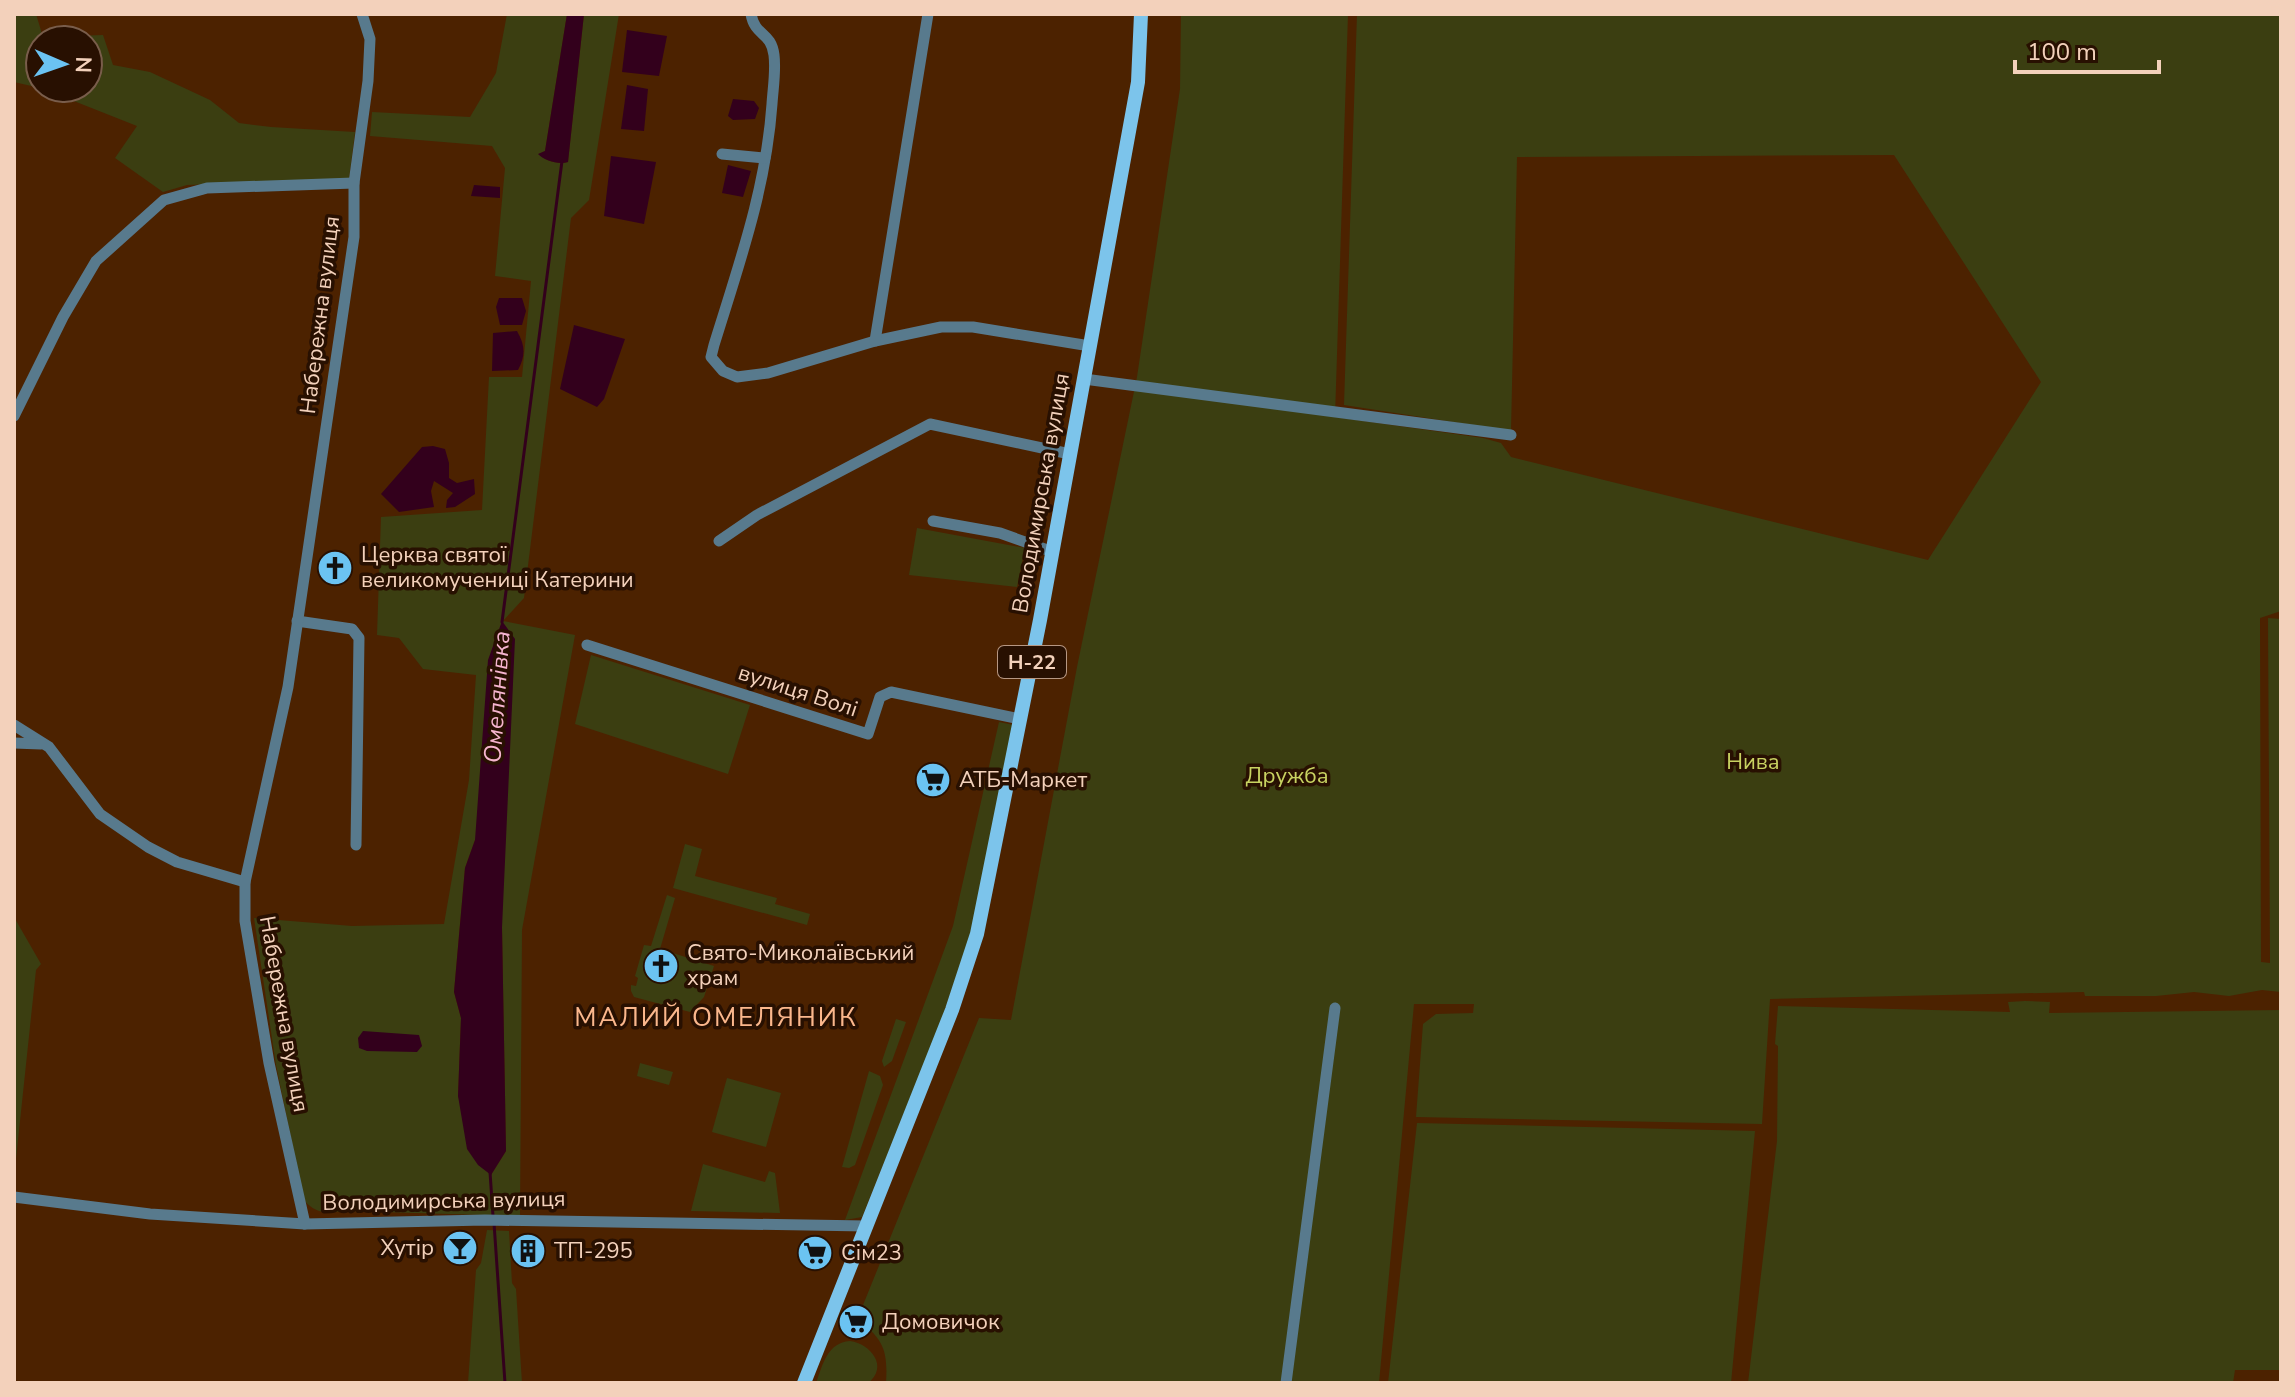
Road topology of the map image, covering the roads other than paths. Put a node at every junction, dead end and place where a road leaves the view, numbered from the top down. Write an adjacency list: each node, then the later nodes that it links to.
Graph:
1 (362, 14): 7 (street, Набережна вулиця)
2 (751, 14): 6 (street, Володимирська вулиця)
3 (928, 14): 8 (street)
4 (1141, 14): 9 (main road, Володимирська вулиця / Н-22)
5 (722, 154): 6 (street)
6 (765, 158): 8 (street, Володимирська вулиця)
7 (354, 183): 11 (street); 17 (street, Набережна вулиця)
8 (875, 341): 9 (street, Володимирська вулиця)
9 (1090, 346): 10 (main road, Володимирська вулиця / Н-22)
10 (1084, 379): 12 (street); 13 (main road, Володимирська вулиця / Н-22)
11 (14, 416)
12 (1511, 435)
13 (1070, 454): 15 (street); 16 (main road, Володимирська вулиця / Н-22)
14 (933, 521): 16 (street)
15 (719, 541)
16 (1053, 552): 19 (main road, Володимирська вулиця / Н-22)
17 (297, 621): 23 (street); 24 (street, Набережна вулиця)
18 (587, 645): 19 (street, вулиця Волі)
19 (1020, 719): 28 (main road, Володимирська вулиця / Н-22)
20 (14, 725): 22 (street)
21 (14, 743): 22 (street)
22 (45, 745): 24 (street)
23 (356, 845)
24 (245, 882): 27 (street, Набережна вулиця)
25 (1335, 1008): 30 (street)
26 (19, 1197): 27 (street, Володимирська вулиця)
27 (305, 1224): 28 (street, Володимирська вулиця)
28 (866, 1226): 29 (main road, Володимирська вулиця / Н-22)
29 (804, 1383)
30 (1286, 1383)

